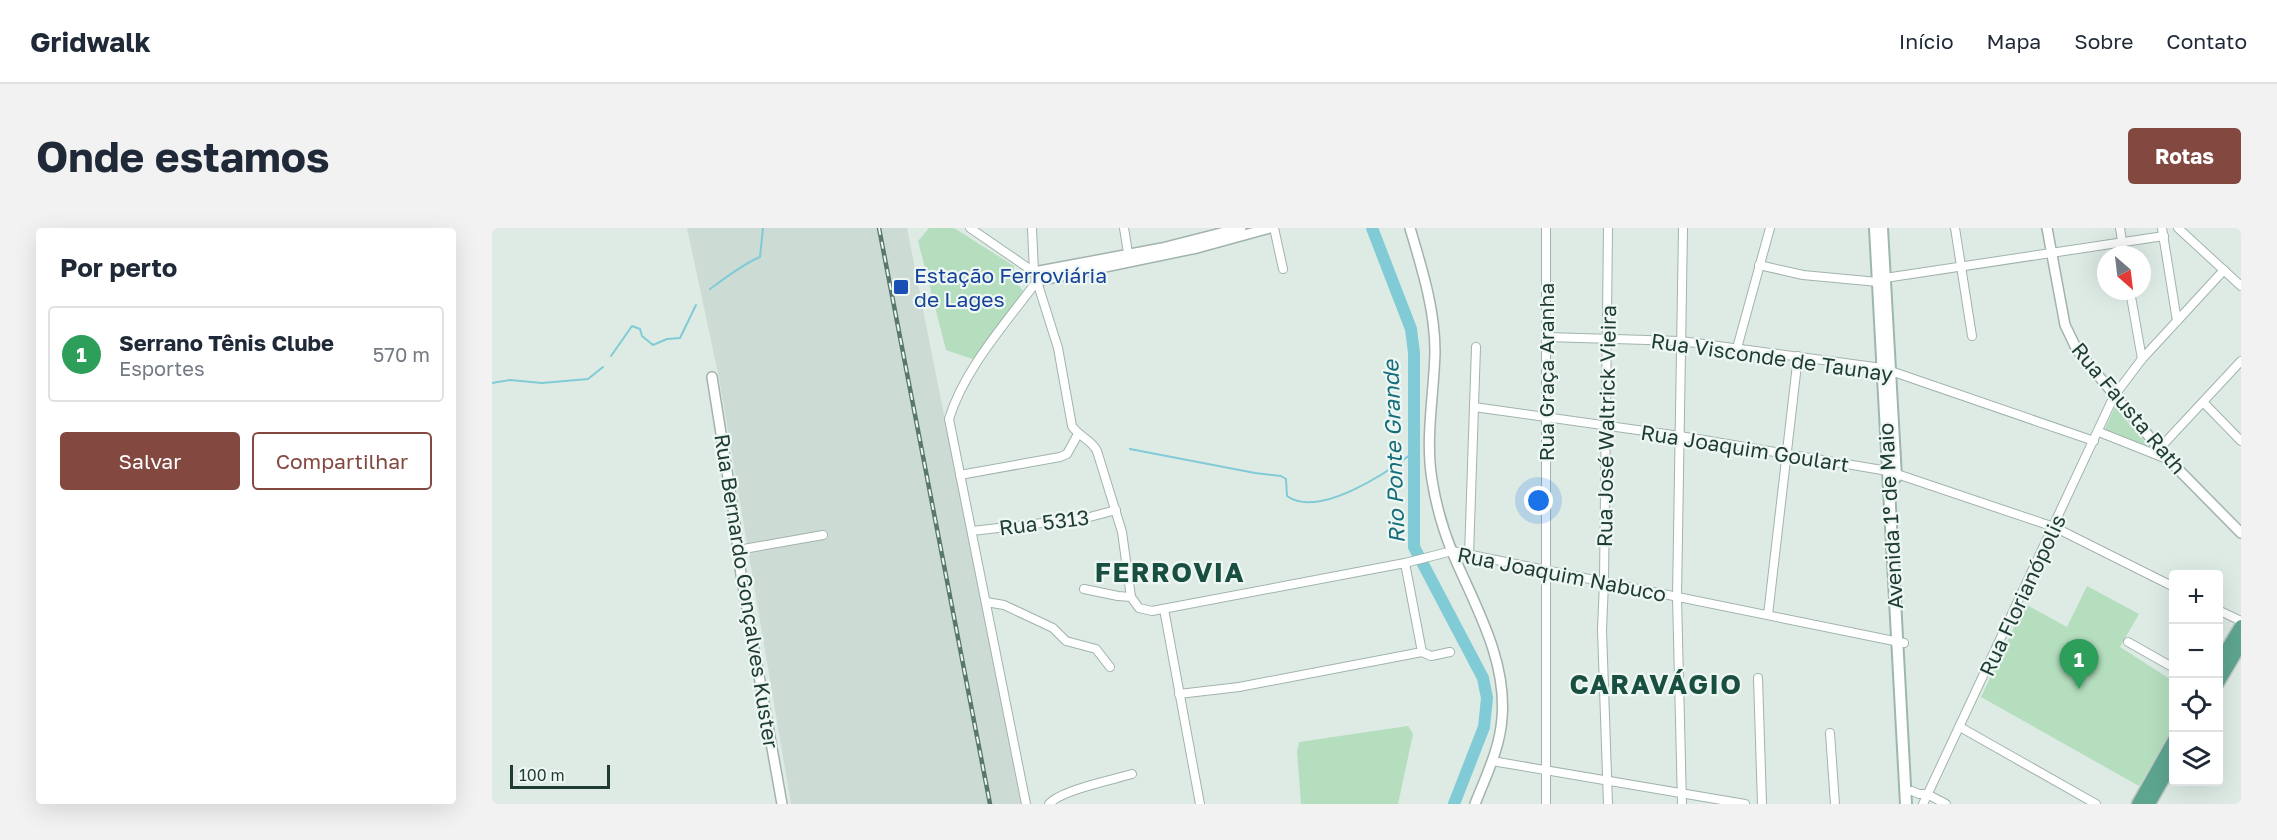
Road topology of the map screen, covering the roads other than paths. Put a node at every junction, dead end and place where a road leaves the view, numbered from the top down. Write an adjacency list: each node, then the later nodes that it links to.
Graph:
1 (970, 228): 20 (street)
2 (985, 228): 20 (street)
3 (1032, 228): 29 (street)
4 (1124, 228): 24 (street)
5 (1241, 228): 19 (street)
6 (1272, 228): 19 (street); 27 (street)
7 (1410, 228): 66 (street)
8 (1546, 228): 35 (street, Rua Graça Aranha)
9 (1608, 228): 36 (street, Rua José Waltrick Vieira)
10 (1683, 228): 37 (street)
11 (1770, 228): 25 (street)
12 (1875, 228): 30 (main road, Avenida 1º de Maio)
13 (1882, 228): 30 (main road, Avenida 1º de Maio)
14 (1955, 228): 26 (street)
15 (2047, 228): 23 (street, Rua Fausta Rath)
16 (2120, 228): 21 (street)
17 (2178, 228): 28 (street)
18 (2163, 232): 21 (street); 33 (street)
19 (1213, 236): 24 (street)
20 (987, 240): 29 (street)
21 (2122, 242): 22 (street); 23 (street)
22 (2123, 246)
23 (2052, 253): 26 (street); 45 (street, Rua Fausta Rath)
24 (1130, 259): 29 (street)
25 (1760, 265): 30 (street); 39 (street)
26 (1961, 267): 30 (street); 34 (street)
27 (1283, 269)
28 (2224, 270): 31 (street); 33 (street, Rua Florianópolis)
29 (1036, 277): 51 (street); 59 (street)
30 (1881, 280): 43 (main road, Avenida 1º de Maio)
31 (2241, 286)
32 (2132, 300): 41 (street)
33 (2177, 321): 41 (street, Rua Florianópolis)
34 (1972, 336)
35 (1546, 337): 36 (street, Rua Visconde de Taunay); 48 (street, Rua Graça Aranha)
36 (1606, 339): 37 (street, Rua Visconde de Taunay); 49 (street, Rua José Waltrick Vieira)
37 (1681, 340): 39 (street, Rua Visconde de Taunay); 52 (street)
38 (1476, 347): 47 (street)
39 (1737, 348): 40 (street, Rua Visconde de Taunay)
40 (1798, 356): 43 (street, Rua Visconde de Taunay); 56 (street)
41 (2142, 359): 45 (street, Rua Florianópolis)
42 (2241, 361): 46 (street)
43 (1886, 369): 53 (street, Rua Visconde de Taunay); 58 (main road, Avenida 1º de Maio)
44 (712, 377): 65 (street, Rua Bernardo Gonçalves Kuster)
45 (2114, 396): 50 (street, Rua Florianópolis); 55 (street, Rua Fausta Rath)
46 (2203, 402): 54 (street); 55 (street)
47 (1474, 407): 48 (street, Rua Joaquim Goulart); 67 (street)
48 (1546, 417): 49 (street, Rua Joaquim Goulart); 69 (street, Rua Graça Aranha)
49 (1606, 426): 52 (street, Rua Joaquim Goulart); 70 (street, Rua José Waltrick Vieira)
50 (2099, 432): 53 (street, Rua Florianópolis); 57 (street)
51 (1078, 434): 59 (street); 60 (street)
52 (1680, 436): 56 (street, Rua Joaquim Goulart); 74 (street)
53 (2094, 441): 61 (street, Rua Florianópolis)
54 (2241, 441)
55 (2159, 449): 57 (street, Rua Fausta Rath)
56 (1787, 454): 58 (street, Rua Joaquim Goulart); 78 (street)
57 (2168, 459): 63 (street, Rua Fausta Rath)
58 (1892, 473): 61 (street, Rua Joaquim Goulart); 80 (main road, Avenida 1º de Maio)
59 (960, 475): 62 (street)
60 (1116, 510): 62 (street, Rua 5313); 73 (street)
61 (2054, 527): 71 (street, Rua Joaquim Goulart); 91 (street, Rua Florianópolis)
62 (972, 531): 75 (street)
63 (2241, 534)
64 (823, 535): 65 (street)
65 (738, 550): 102 (street, Rua Bernardo Gonçalves Kuster)
66 (1452, 551): 67 (street, Rua Joaquim Nabuco); 68 (street, Rua Joaquim Nabuco); 94 (street)
67 (1469, 555): 69 (street, Rua Joaquim Nabuco)
68 (1405, 563): 76 (street, Rua Joaquim Nabuco); 83 (street)
69 (1546, 570): 70 (street, Rua Joaquim Nabuco); 96 (street, Rua Graça Aranha)
70 (1604, 582): 74 (street, Rua Joaquim Nabuco); 98 (street, Rua José Waltrick Vieira)
71 (2169, 584)
72 (1084, 589): 73 (street, Rua Joaquim Nabuco)
73 (1131, 597): 76 (street, Rua Joaquim Nabuco)
74 (1677, 597): 78 (street, Rua Joaquim Nabuco); 100 (street)
75 (986, 602): 87 (street); 103 (street)
76 (1164, 609): 90 (street)
77 (2223, 613): 79 (street)
78 (1768, 615): 80 (street, Rua Joaquim Nabuco)
79 (2241, 624): 85 (main road)
80 (1901, 642): 99 (main road, Avenida 1º de Maio); 113 (main road, Avenida 1º de Maio)
81 (2128, 642): 86 (street)
82 (2241, 644): 89 (main road)
83 (1422, 652): 84 (street); 90 (street)
84 (1450, 652)
85 (2223, 655)
86 (2169, 665)
87 (1110, 667)
88 (1758, 678): 111 (street)
89 (2221, 678)
90 (1179, 694): 105 (street)
91 (1960, 727): 101 (street, Rua Florianópolis); 117 (street)
92 (1830, 733): 112 (street)
93 (2169, 750): 118 (main road)
94 (1492, 761): 96 (street); 106 (street)
95 (2169, 769): 119 (main road)
96 (1546, 770): 98 (street); 107 (street, Rua Graça Aranha)
97 (1132, 774): 104 (street)
98 (1607, 780): 100 (street); 108 (street, Rua José Waltrick Vieira)
99 (1912, 791): 101 (street); 114 (main road, Avenida 1º de Maio)
100 (1682, 793): 109 (street); 110 (street)
101 (1927, 794): 115 (street, Rua Florianópolis); 116 (street)
102 (782, 804)
103 (1026, 804)
104 (1049, 804)
105 (1200, 804)
106 (1475, 804)
107 (1546, 804)
108 (1608, 804)
109 (1682, 804)
110 (1745, 804)
111 (1762, 804)
112 (1835, 804)
113 (1906, 804)
114 (1913, 804)
115 (1923, 804)
116 (1946, 804)
117 (2096, 804)
118 (2138, 804)
119 (2149, 804)

